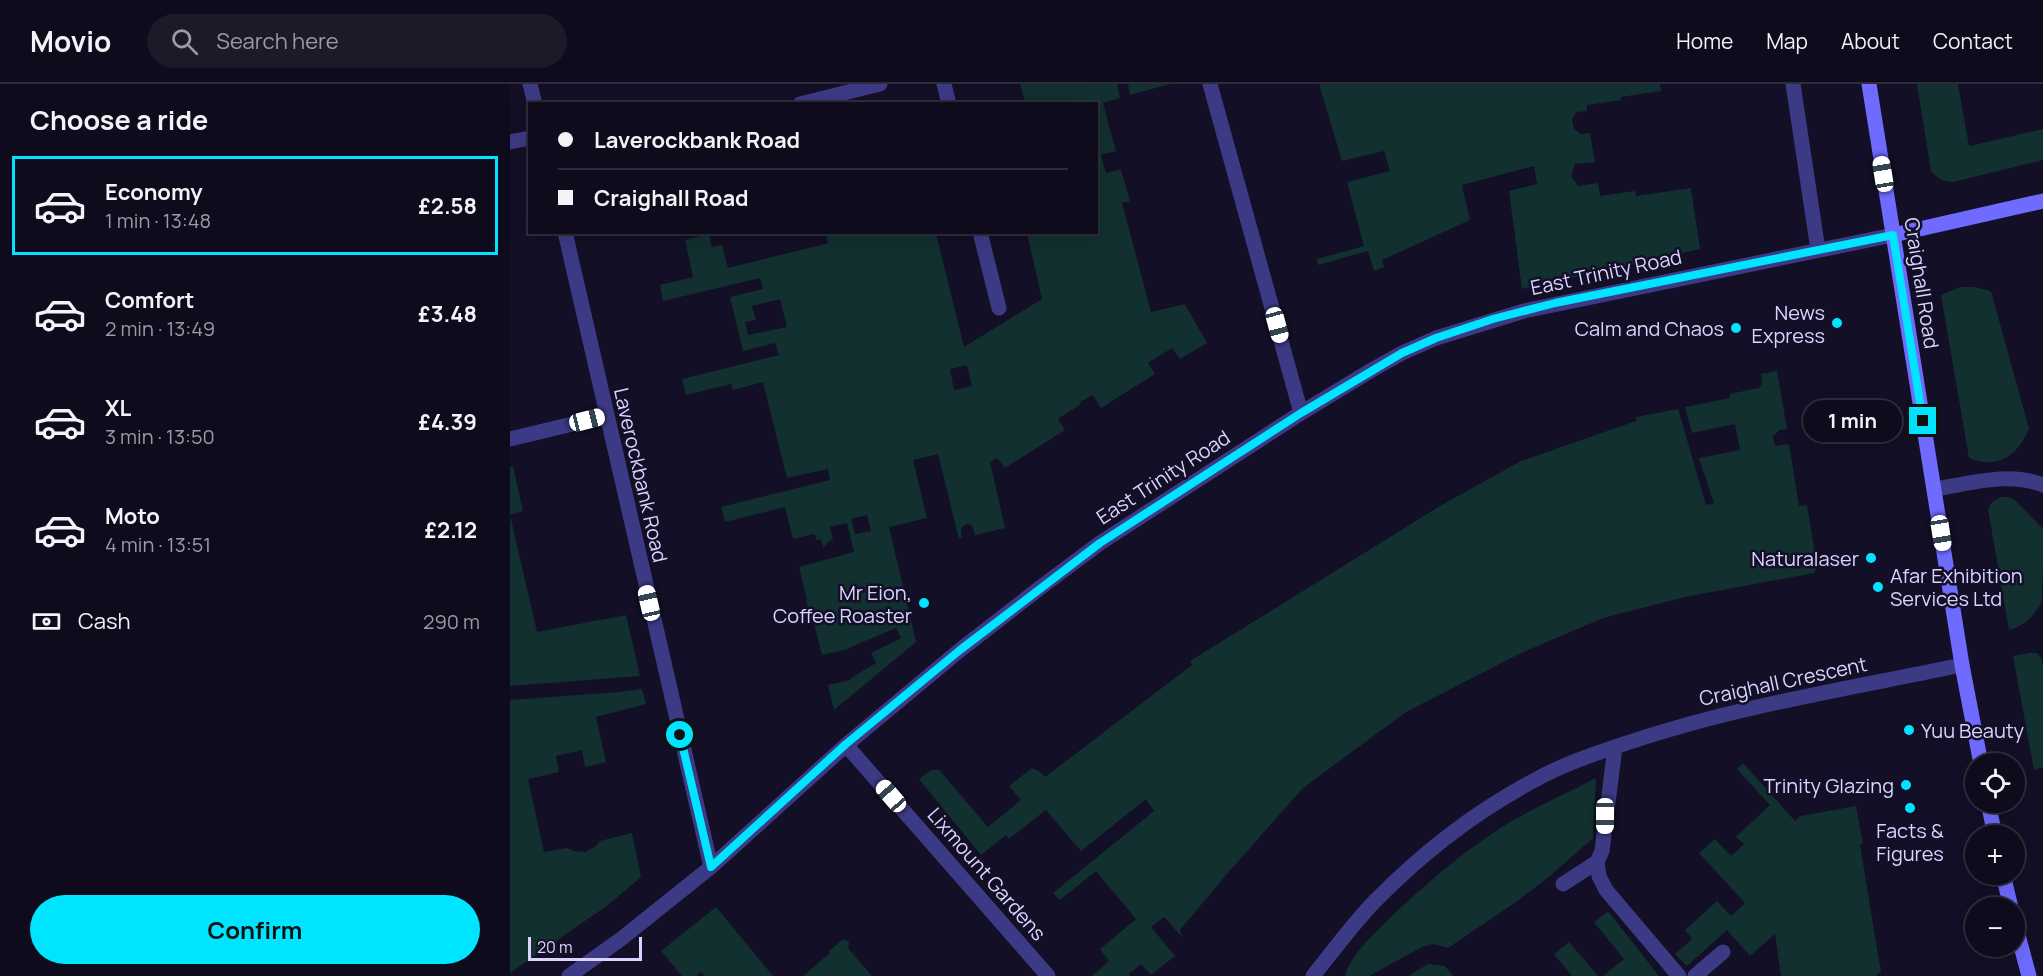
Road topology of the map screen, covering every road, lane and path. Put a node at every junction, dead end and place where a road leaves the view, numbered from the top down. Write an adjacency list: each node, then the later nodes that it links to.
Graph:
1 (530, 84): 7 (street)
2 (880, 84): 8 (street)
3 (944, 84): 9 (street)
4 (1210, 84): 18 (street)
5 (1793, 84): 16 (street)
6 (1869, 84): 15 (street, Craighall Road)
7 (534, 102)
8 (808, 102)
9 (948, 102)
10 (528, 138): 11 (street)
11 (510, 142)
12 (2043, 201): 15 (street)
13 (565, 234): 19 (street, Laverockbank Road)
14 (980, 234): 17 (street)
15 (1893, 235): 16 (street, East Trinity Road); 22 (street, Craighall Road)
16 (1818, 250): 18 (street, East Trinity Road)
17 (999, 308)
18 (1301, 413): 24 (street, East Trinity Road)
19 (606, 416): 20 (street); 28 (street, Laverockbank Road)
20 (510, 438)
21 (2043, 485): 22 (street)
22 (1934, 489): 23 (street, Craighall Road)
23 (1962, 665): 25 (street, Craighall Crescent); 26 (street, Craighall Road)
24 (846, 744): 28 (street, East Trinity Road); 33 (street, Lixmount Gardens)
25 (1615, 747): 27 (street); 34 (street, Craighall Crescent)
26 (1979, 753)
27 (1597, 862): 29 (street); 35 (street)
28 (711, 867): 32 (street, East Trinity Road)
29 (1563, 884)
30 (1723, 952): 36 (street)
31 (2024, 957): 37 (street)
32 (569, 976)
33 (1048, 976)
34 (1313, 976)
35 (1679, 976)
36 (1695, 976)
37 (2029, 976)

